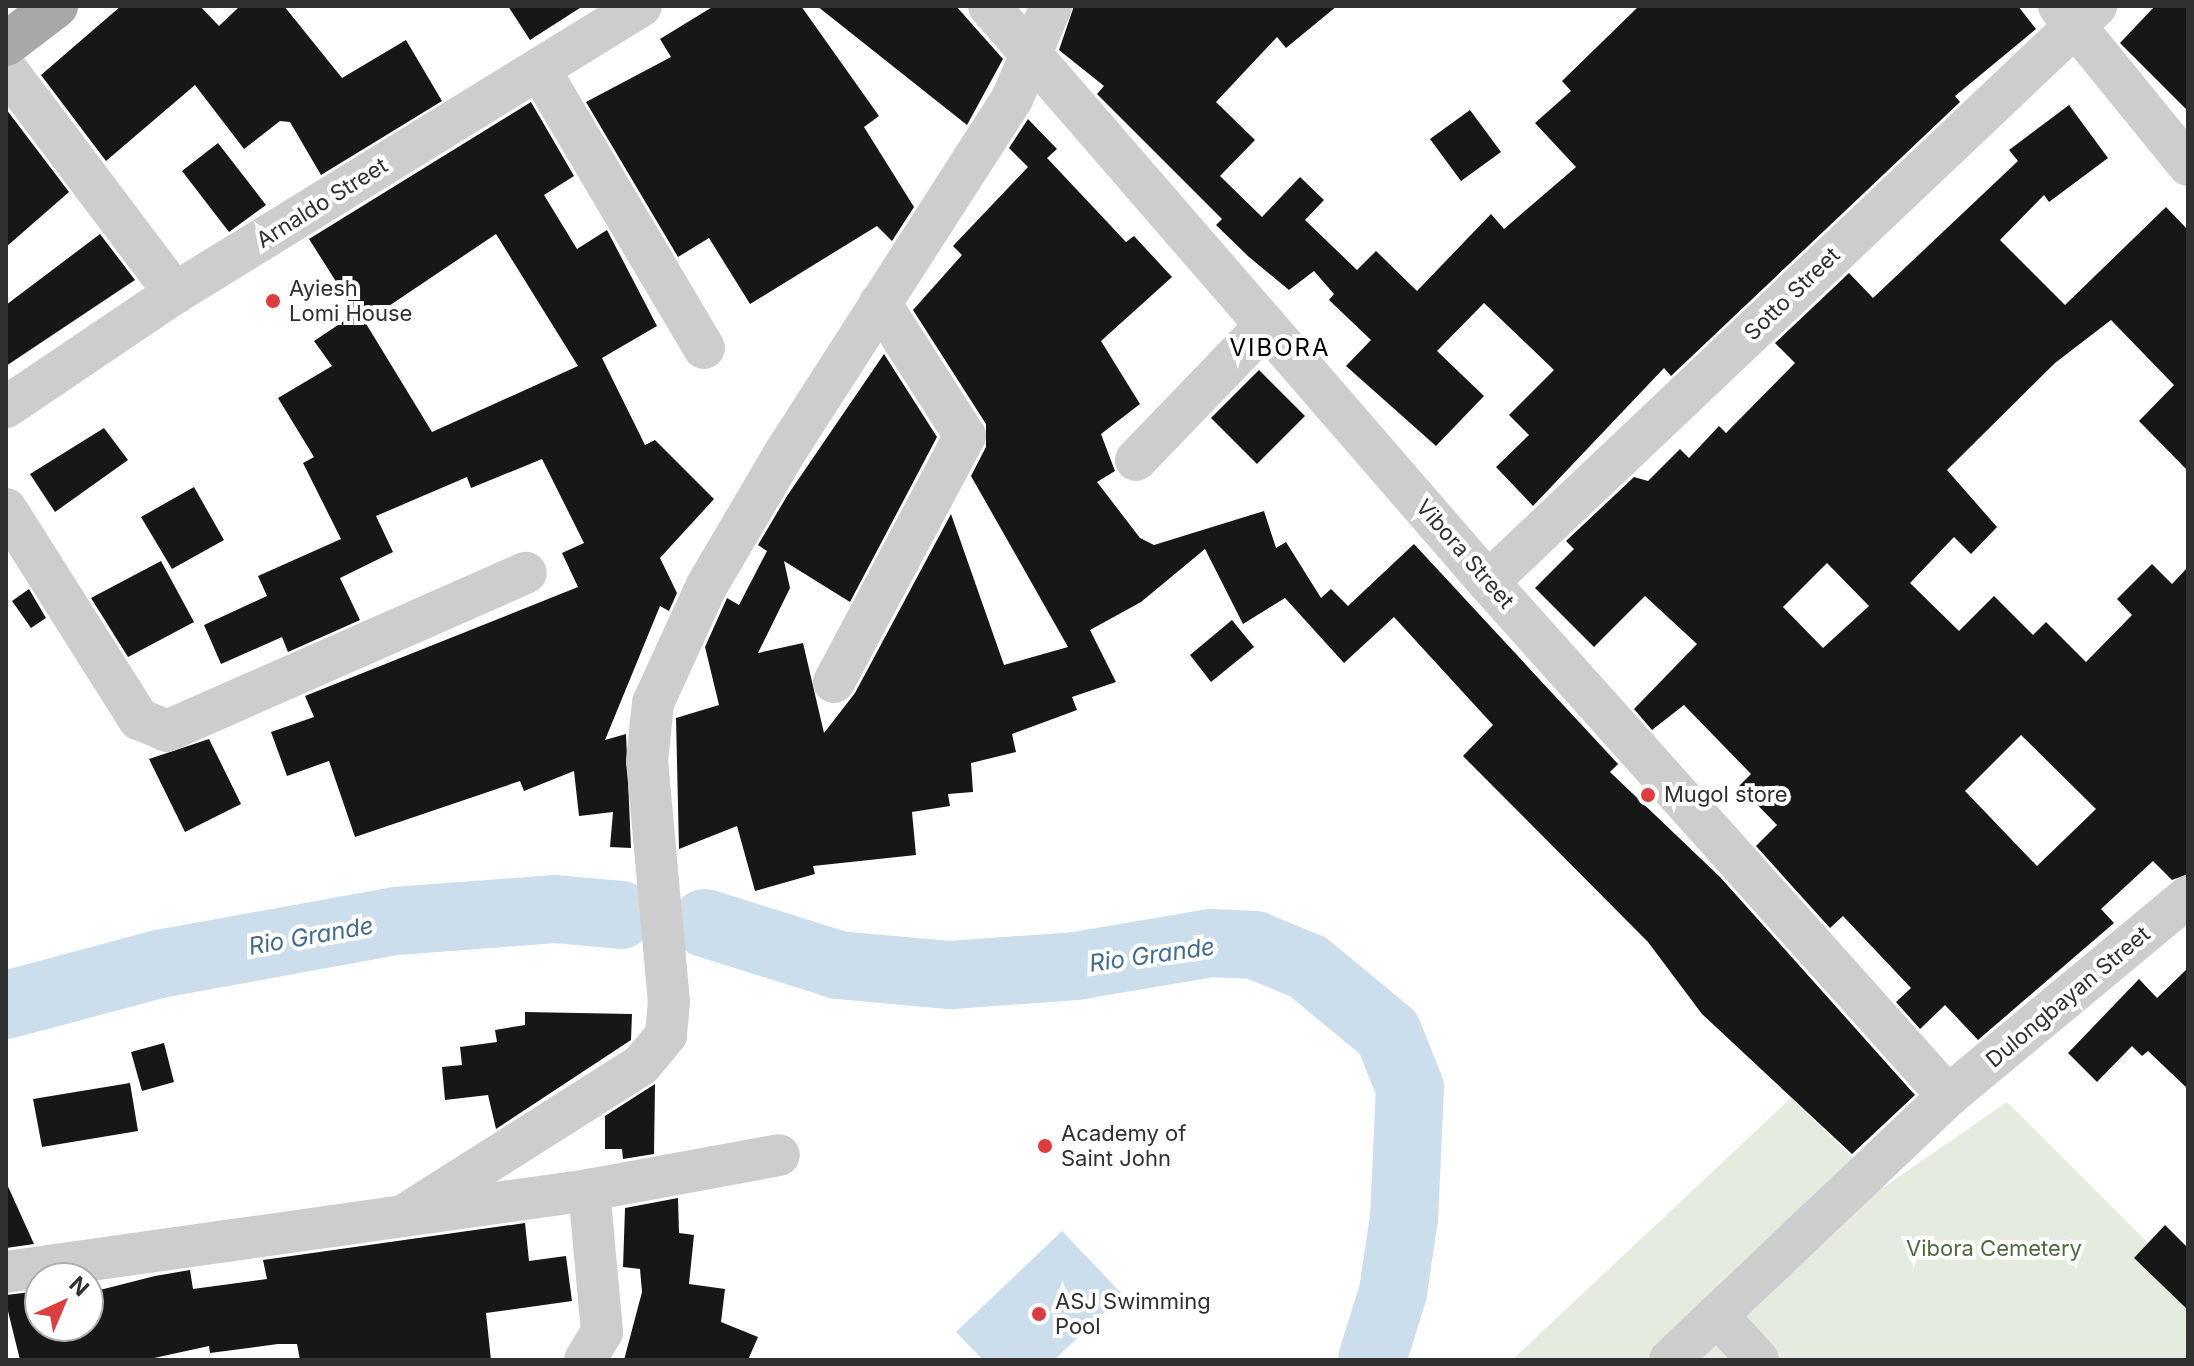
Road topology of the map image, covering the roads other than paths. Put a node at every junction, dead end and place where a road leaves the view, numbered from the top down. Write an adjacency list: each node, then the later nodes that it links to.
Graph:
1 (56, 6): 6 (main road)
2 (641, 6): 9 (street, Arnaldo Street)
3 (989, 6): 7 (street, Vibora Street)
4 (1051, 6): 7 (street)
5 (2076, 12): 10 (street); 19 (street, Sotto Street)
6 (6, 44)
7 (1031, 54): 12 (street); 13 (street, Vibora Street)
8 (6, 69): 11 (street)
9 (539, 69): 11 (street, Arnaldo Street); 14 (street)
10 (2188, 165)
11 (175, 293): 15 (street, Arnaldo Street)
12 (880, 303): 20 (street); 25 (street)
13 (1266, 325): 16 (street); 19 (street, Vibora Street)
14 (704, 348)
15 (6, 407)
16 (1136, 460)
17 (6, 509): 18 (street)
18 (526, 573)
19 (1488, 582): 22 (street, Vibora Street)
20 (834, 682)
21 (2184, 909): 22 (street, Dulongbayan Street)
22 (1948, 1096): 27 (street, Dulongbayan Street)
23 (779, 1155): 24 (street)
24 (589, 1190): 25 (street); 28 (street)
25 (403, 1216): 26 (street)
26 (6, 1272)
27 (1717, 1315): 29 (street, Dulongbayan Street); 30 (street)
28 (585, 1360)
29 (1670, 1360)
30 (1758, 1360)

